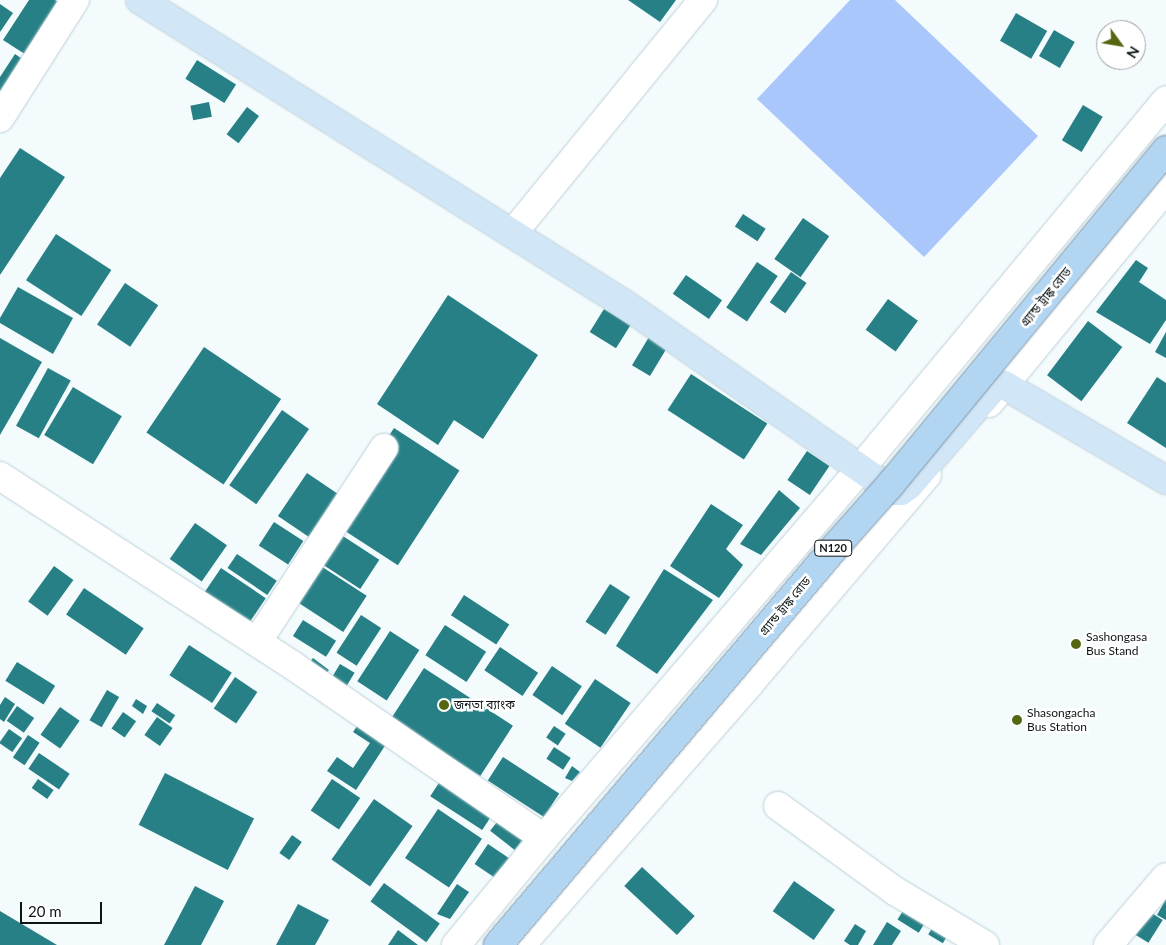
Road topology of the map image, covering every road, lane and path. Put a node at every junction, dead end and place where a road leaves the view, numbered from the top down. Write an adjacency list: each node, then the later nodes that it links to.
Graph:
1 (75, 0): 5 (street)
2 (140, 0): 8 (main road)
3 (703, 0): 8 (street)
4 (1166, 101): 11 (street)
5 (0, 118)
6 (1166, 150): 19 (highway, গ্র্যান্ড ট্রাঙ্ক রোড / N120, bridge)
7 (1166, 188): 9 (street)
8 (513, 233): 11 (main road)
9 (1004, 385): 11 (main road); 13 (main road); 20 (street)
10 (384, 448): 14 (street)
11 (860, 469): 16 (street)
12 (0, 476): 14 (street)
13 (1166, 480)
14 (256, 642): 16 (street)
15 (778, 806): 21 (street)
16 (544, 838): 18 (street)
17 (1166, 877): 22 (street)
18 (456, 945)
19 (498, 945)
20 (520, 945)
21 (985, 945)
22 (1108, 945)

